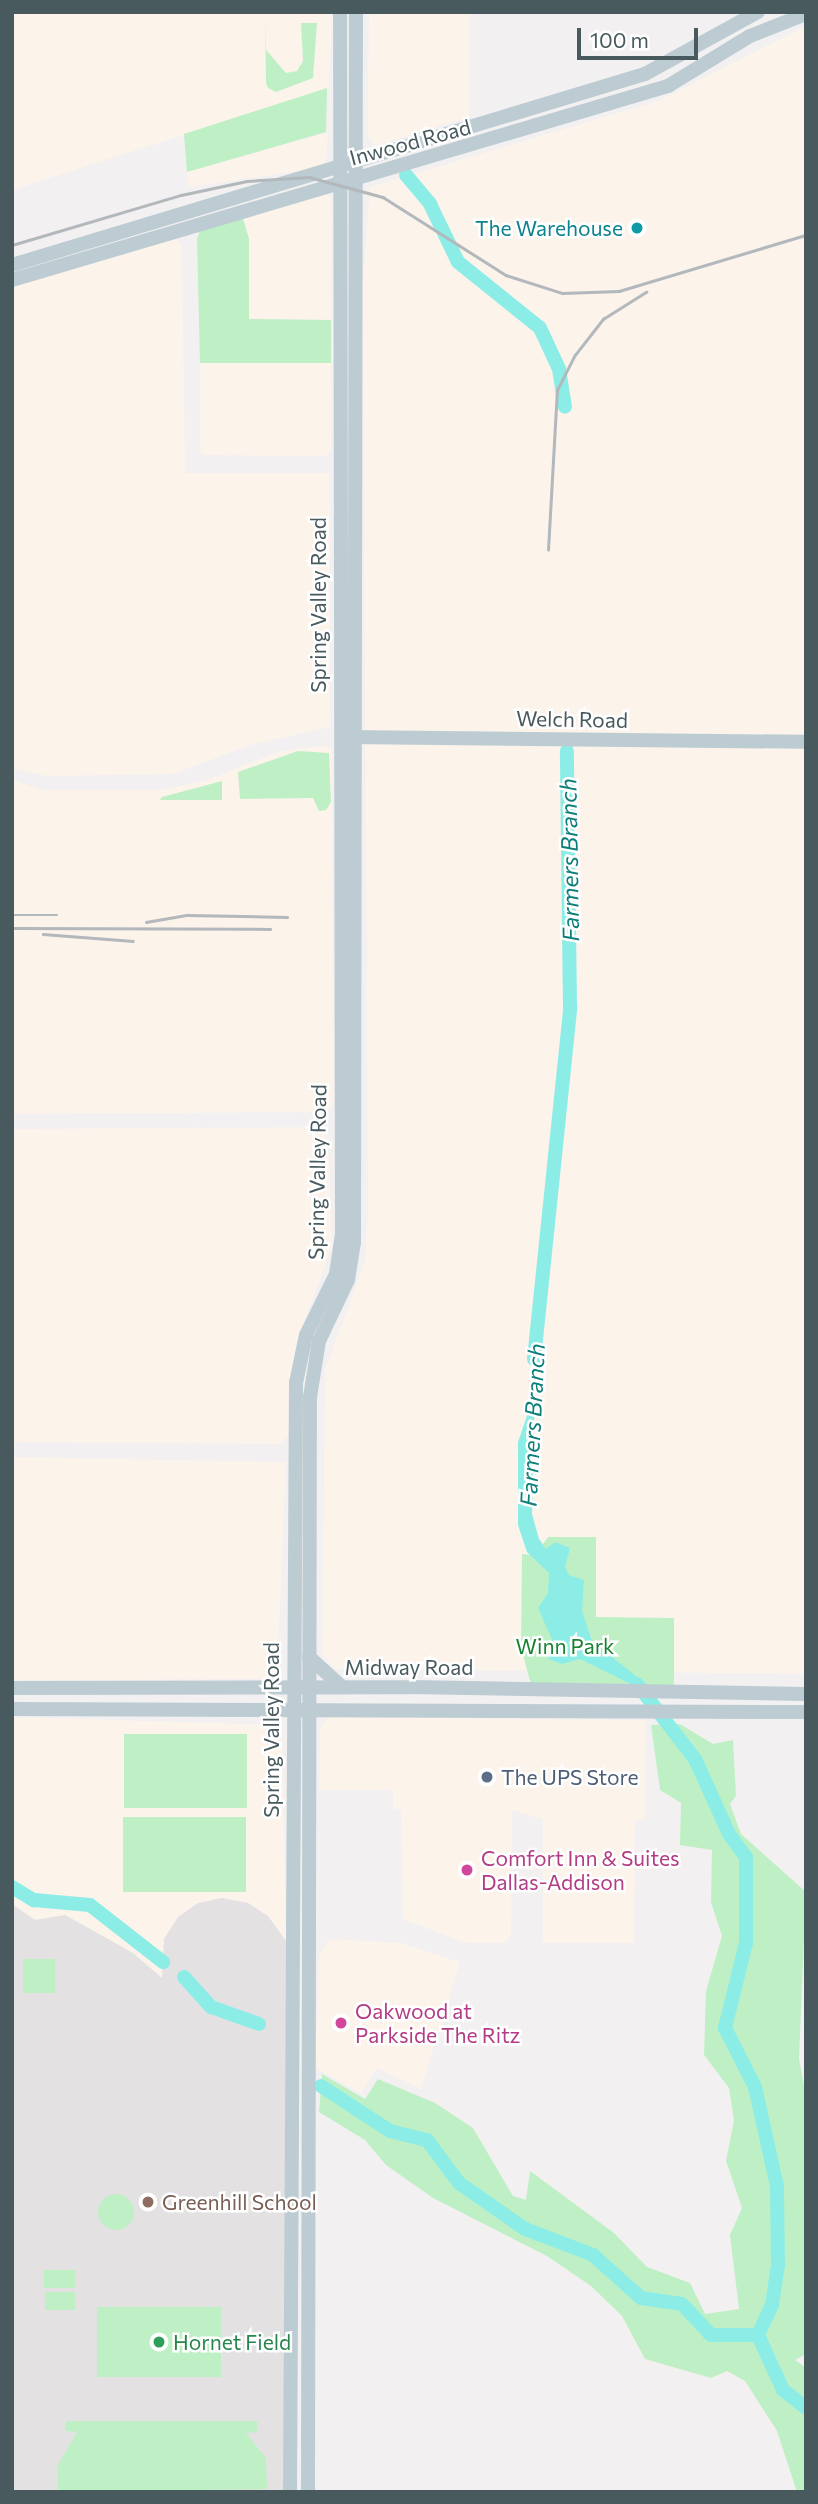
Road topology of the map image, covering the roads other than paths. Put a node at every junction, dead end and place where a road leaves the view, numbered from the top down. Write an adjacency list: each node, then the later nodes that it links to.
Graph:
1 (356, 12): 5 (main road, Spring Valley Road)
2 (758, 12): 6 (main road, Inwood Road)
3 (806, 14): 8 (main road, Inwood Road)
4 (340, 18): 5 (main road); 7 (main road, Spring Valley Road)
5 (355, 69): 9 (main road, Spring Valley Road)
6 (629, 79): 8 (main road); 10 (main road, Inwood Road)
7 (339, 82): 9 (main road); 13 (main road, Spring Valley Road)
8 (636, 96): 11 (main road, Inwood Road)
9 (355, 103): 12 (main road, Spring Valley Road)
10 (499, 119): 11 (main road); 12 (main road, Inwood Road)
11 (503, 139): 12 (main road, Inwood Road)
12 (354, 171): 13 (main road, Inwood Road); 17 (main road, Spring Valley Road)
13 (336, 175): 14 (main road, Inwood Road); 15 (main road, Inwood Road); 16 (main road, Spring Valley Road)
14 (12, 265)
15 (12, 280)
16 (338, 359): 17 (main road); 18 (main road, Spring Valley Road)
17 (354, 359): 19 (main road, Spring Valley Road)
18 (338, 737): 19 (main road, Welch Road); 21 (main road, Spring Valley Road)
19 (355, 737): 20 (main road, Welch Road); 22 (main road, Spring Valley Road)
20 (806, 742)
21 (340, 981): 22 (main road); 24 (main road, Spring Valley Road)
22 (356, 981): 23 (main road, Spring Valley Road)
23 (309, 1657): 25 (main road, Spring Valley Road); 26 (main road)
24 (292, 1687): 25 (main road, Midway Road); 27 (main road, Midway Road); 31 (main road, Spring Valley Road)
25 (309, 1687): 26 (main road, Midway Road); 30 (main road, Spring Valley Road)
26 (342, 1687): 28 (main road, Midway Road)
27 (12, 1688)
28 (516, 1689): 29 (main road, Midway Road); 33 (main road)
29 (806, 1694)
30 (308, 1706): 31 (main road, Midway Road); 33 (main road, Midway Road); 36 (main road, Spring Valley Road)
31 (292, 1707): 32 (main road, Midway Road); 35 (main road, Spring Valley Road)
32 (12, 1709)
33 (516, 1709): 34 (main road, Midway Road)
34 (806, 1712)
35 (290, 2492)
36 (307, 2492)

